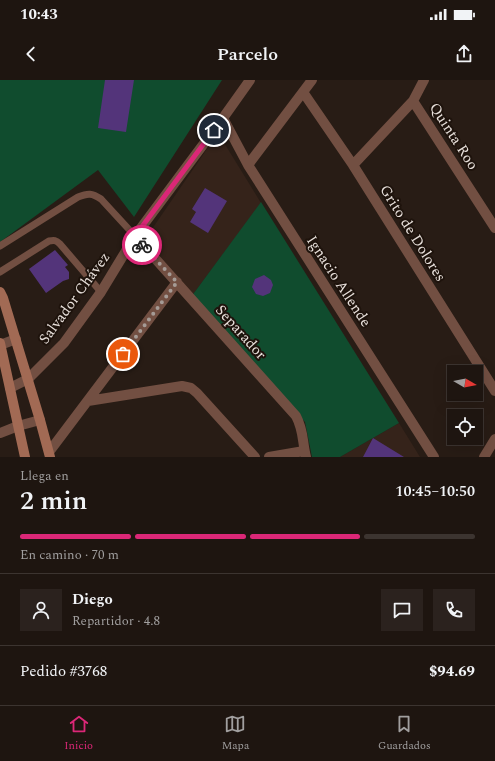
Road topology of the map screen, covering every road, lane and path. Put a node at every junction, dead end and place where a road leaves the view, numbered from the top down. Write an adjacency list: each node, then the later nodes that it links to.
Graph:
1 (250, 80): 6 (street, Salvador Chávez)
2 (312, 80): 4 (street)
3 (424, 80): 5 (street)
4 (303, 92): 7 (street, Grito de Dolores); 8 (street)
5 (413, 101): 7 (street); 9 (street, Quinta Roo)
6 (223, 118): 8 (street, Ignacio Allende); 10 (street, Salvador Chávez)
7 (353, 165): 20 (street, Grito de Dolores)
8 (248, 166): 31 (street, Ignacio Allende)
9 (495, 228)
10 (135, 236): 11 (lane); 13 (street, Separador); 15 (street, Salvador Chávez)
11 (0, 246)
12 (0, 272): 15 (lane)
13 (177, 282): 21 (street); 27 (street, Separador)
14 (0, 292): 16 (main road)
15 (101, 292): 18 (street, Salvador Chávez)
16 (16, 339): 17 (street); 18 (main road)
17 (0, 344): 19 (main road)
18 (28, 379): 19 (street, Salvador Chávez); 22 (main road)
19 (10, 388): 23 (main road)
20 (495, 391)
21 (88, 401): 26 (street); 29 (street)
22 (40, 420): 23 (street); 26 (main road)
23 (18, 426): 24 (street); 28 (main road)
24 (0, 433)
25 (495, 439): 32 (street)
26 (50, 454)
27 (305, 454): 30 (street)
28 (24, 457)
29 (255, 457)
30 (269, 457)
31 (434, 457)
32 (484, 457)

